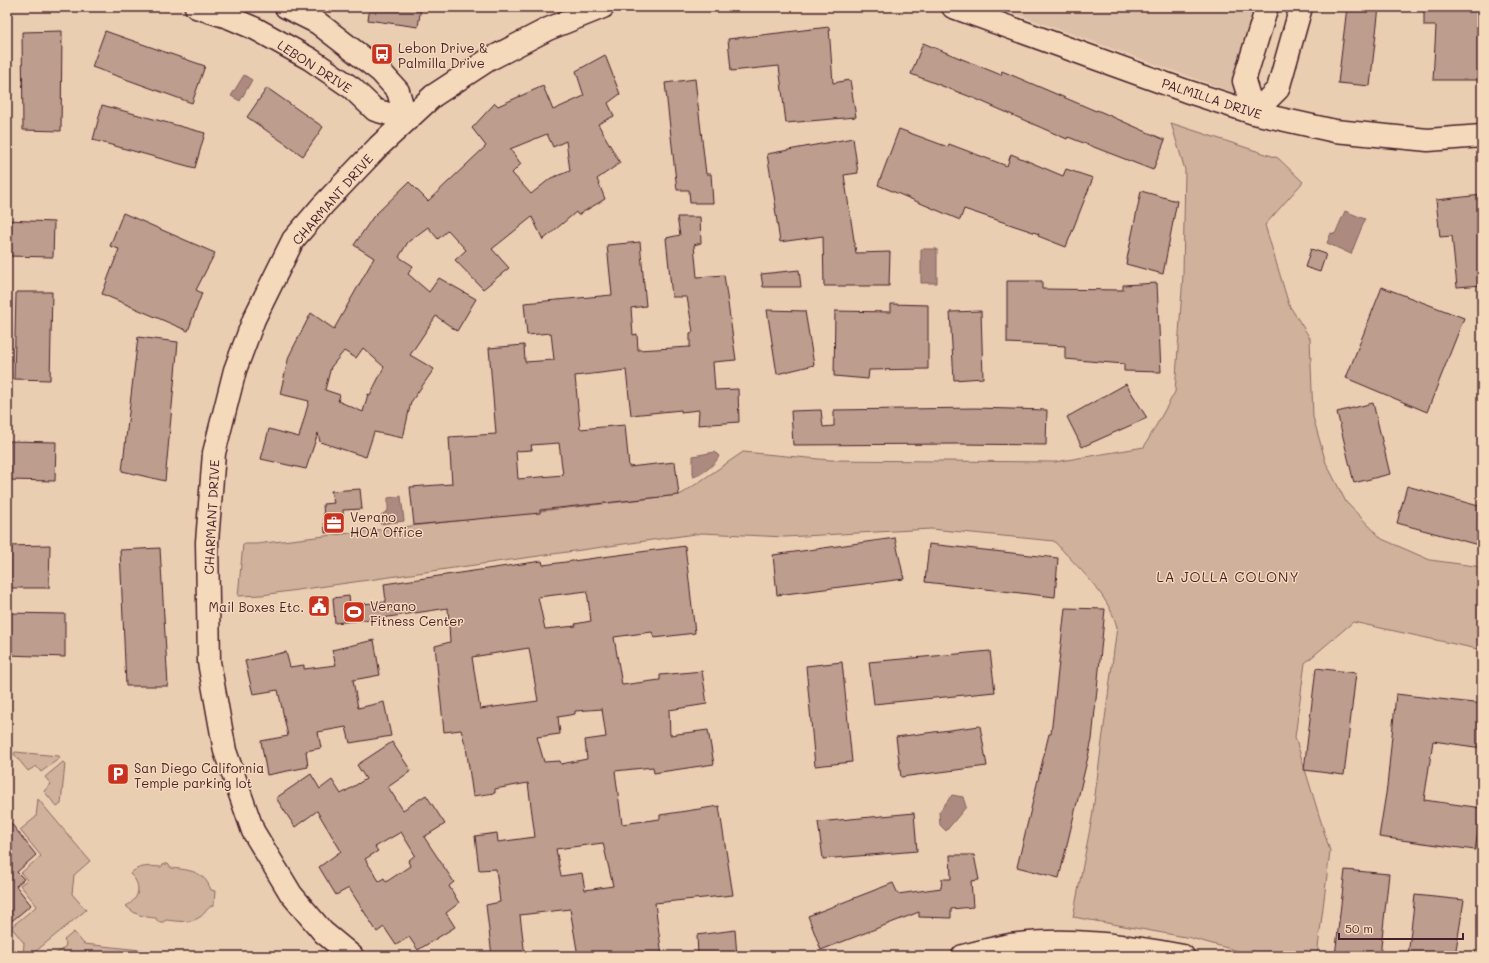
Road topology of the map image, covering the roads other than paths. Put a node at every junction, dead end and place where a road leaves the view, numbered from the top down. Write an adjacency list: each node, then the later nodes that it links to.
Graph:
1 (196, 7): 8 (street, LEBON DRIVE)
2 (286, 7): 8 (street)
3 (603, 7): 8 (street)
4 (953, 7): 7 (street, PALMILLA DRIVE)
5 (1266, 7): 7 (street)
6 (1301, 7): 7 (street)
7 (1254, 113): 9 (street, PALMILLA DRIVE)
8 (406, 119): 10 (street, CHARMANT DRIVE)
9 (1482, 136)
10 (352, 956)
11 (963, 956): 12 (street)
12 (1183, 956)

